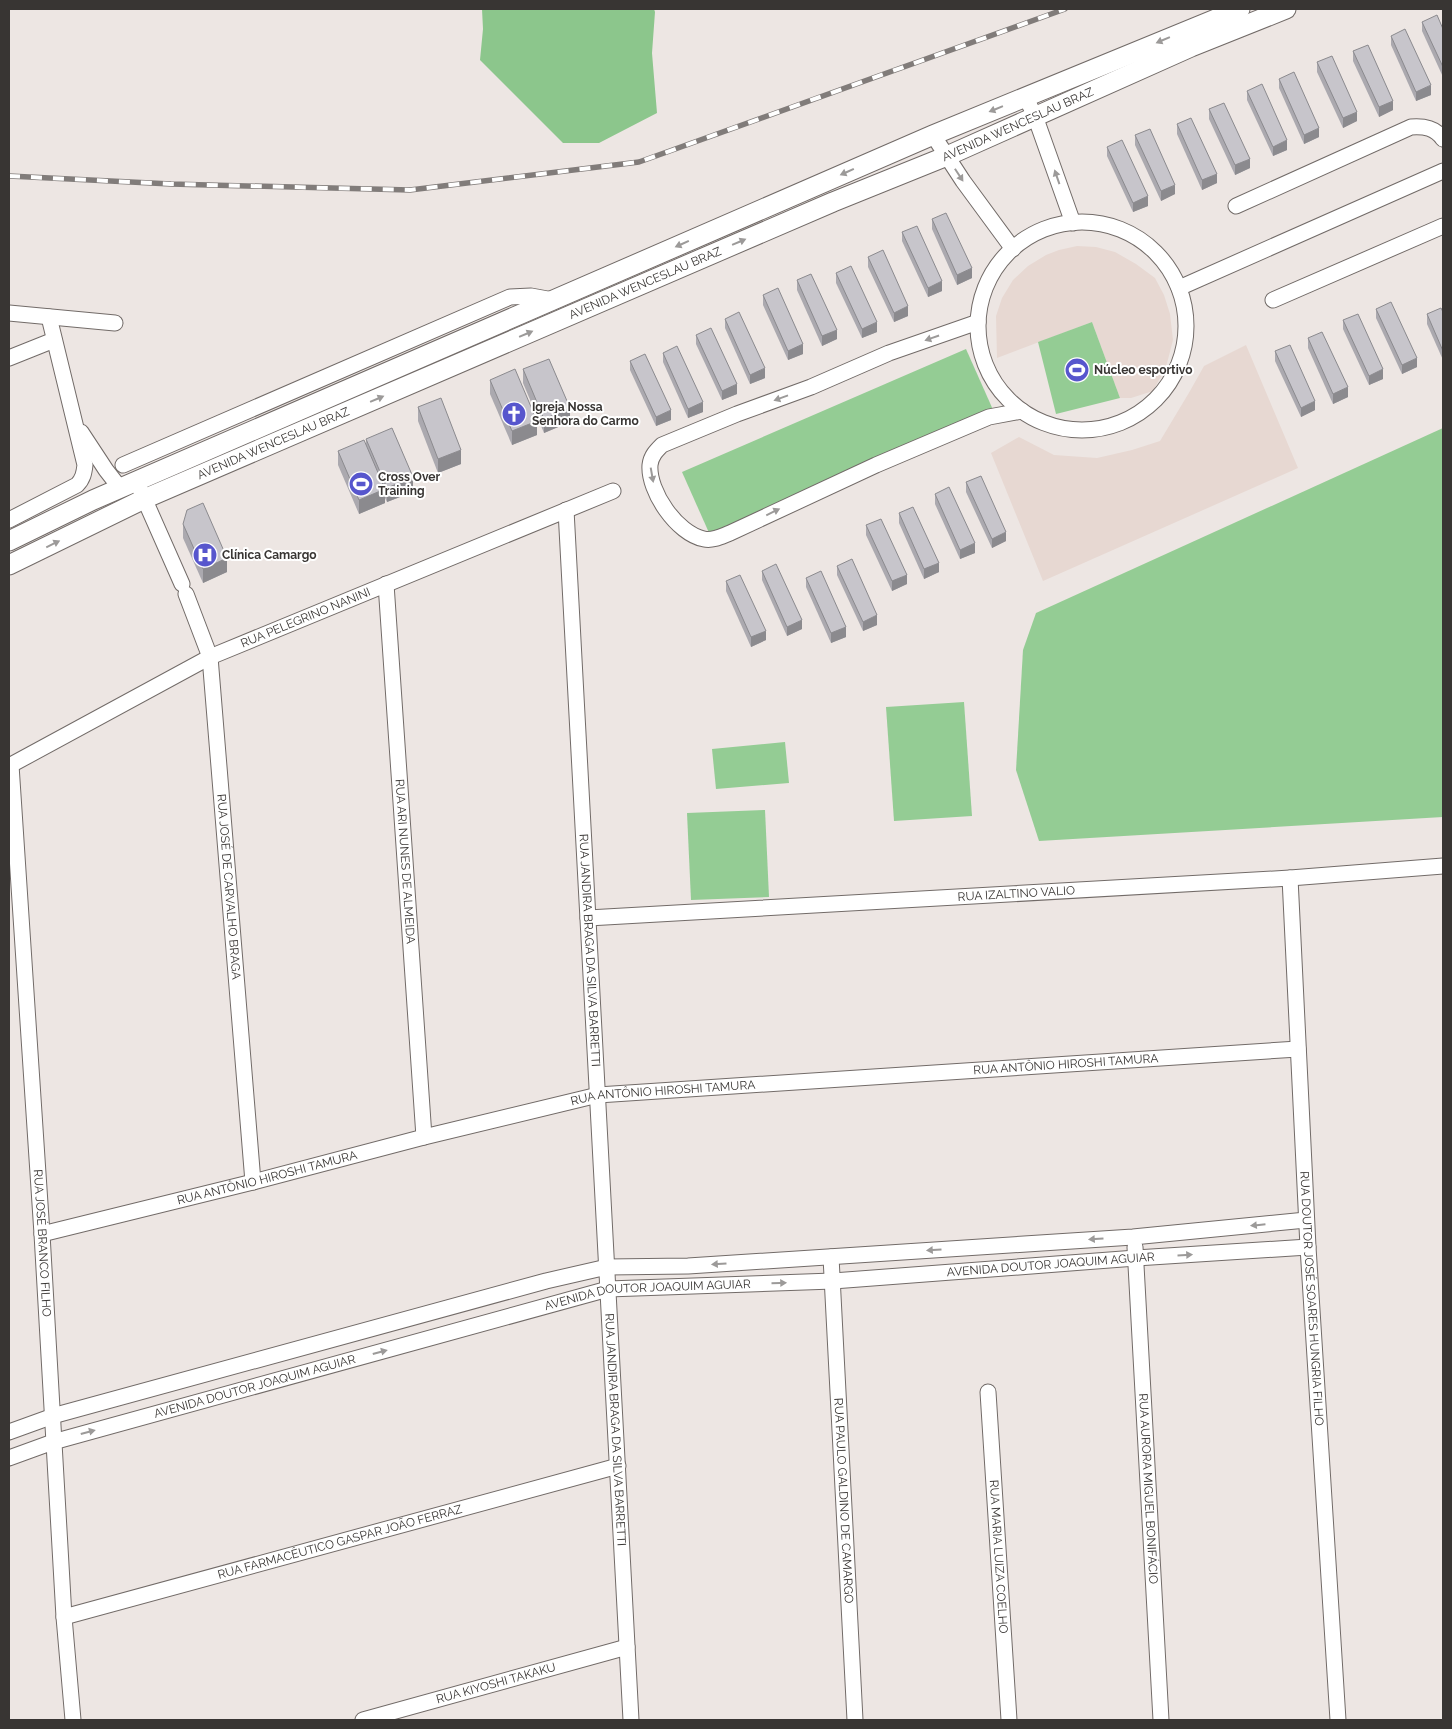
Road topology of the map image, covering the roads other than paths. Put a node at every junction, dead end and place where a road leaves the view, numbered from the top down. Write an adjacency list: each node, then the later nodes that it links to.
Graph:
1 (1240, 9): 3 (street, AVENIDA WENCESLAU BRAZ)
2 (1286, 9): 3 (street, AVENIDA WENCESLAU BRAZ)
3 (1188, 39): 4 (street, AVENIDA WENCESLAU BRAZ, one-way to 4); 5 (street, AVENIDA WENCESLAU BRAZ)
4 (1026, 98): 5 (street); 6 (street, AVENIDA WENCESLAU BRAZ, one-way to 6)
5 (1035, 116): 8 (street, AVENIDA WENCESLAU BRAZ); 11 (street, one-way to 5)
6 (932, 135): 8 (street); 14 (street, AVENIDA WENCESLAU BRAZ, one-way to 14)
7 (1443, 139): 10 (street)
8 (947, 156): 13 (street, one-way to 13); 15 (street, AVENIDA WENCESLAU BRAZ, one-way to 8)
9 (1443, 171): 16 (street)
10 (1236, 206)
11 (1073, 222): 13 (street); 16 (street)
12 (1443, 226): 18 (street)
13 (1012, 249): 21 (street)
14 (651, 258): 15 (street); 17 (street, AVENIDA WENCESLAU BRAZ)
15 (660, 277): 33 (street, AVENIDA WENCESLAU BRAZ, one-way to 15)
16 (1179, 288): 25 (street)
17 (553, 300): 28 (street); 29 (street, AVENIDA WENCESLAU BRAZ)
18 (1273, 300)
19 (9, 312): 20 (street)
20 (48, 317): 22 (street); 23 (street)
21 (978, 322): 25 (street); 25 (street, one-way to 25)
22 (115, 323)
23 (54, 340): 24 (street); 26 (street)
24 (9, 358)
25 (1022, 411)
26 (74, 422): 27 (street, RUA JOSÉ DE CARVALHO BRAGA); 30 (street)
27 (89, 444): 28 (street); 31 (street, RUA JOSÉ DE CARVALHO BRAGA)
28 (123, 465): 29 (street)
29 (160, 471): 31 (street, AVENIDA WENCESLAU BRAZ)
30 (77, 485): 34 (street); 36 (street)
31 (128, 485): 33 (street, RUA JOSÉ DE CARVALHO BRAGA); 34 (street, AVENIDA WENCESLAU BRAZ)
32 (613, 491): 35 (street, RUA PELEGRINO NANINI)
33 (144, 499): 38 (street, AVENIDA WENCESLAU BRAZ, one-way to 33); 40 (street, RUA JOSÉ DE CARVALHO BRAGA)
34 (74, 509): 37 (street, AVENIDA WENCESLAU BRAZ)
35 (566, 510): 39 (street, RUA PELEGRINO NANINI); 44 (street, RUA JANDIRA BRAGA DA SILVA BARRETTI)
36 (9, 520)
37 (9, 541)
38 (9, 565)
39 (386, 584): 40 (street, RUA PELEGRINO NANINI); 47 (street, RUA ARI NUNES DE ALMEIDA)
40 (210, 656): 41 (street, RUA PELEGRINO NANINI); 48 (street, RUA JOSÉ DE CARVALHO BRAGA)
41 (10, 765): 50 (street, RUA JOSÉ BRANCO FILHO)
42 (1443, 866): 43 (street, RUA IZALTINO VALIO)
43 (1290, 878): 44 (street, RUA IZALTINO VALIO); 45 (street, RUA DOUTOR JOSÉ SOARES HUNGRIA FILHO)
44 (588, 918): 46 (street, RUA JANDIRA BRAGA DA SILVA BARRETTI)
45 (1298, 1049): 46 (street, RUA ANTÔNIO HIROSHI TAMURA); 49 (street, RUA DOUTOR JOSÉ SOARES HUNGRIA FILHO)
46 (598, 1095): 47 (street, RUA ANTÔNIO HIROSHI TAMURA); 55 (street, RUA JANDIRA BRAGA DA SILVA BARRETTI)
47 (424, 1137): 48 (street, RUA ANTÔNIO HIROSHI TAMURA)
48 (253, 1182): 50 (street, RUA ANTÔNIO HIROSHI TAMURA)
49 (1306, 1220): 51 (street, AVENIDA DOUTOR JOAQUIM AGUIAR, one-way to 51); 52 (street, RUA DOUTOR JOSÉ SOARES HUNGRIA FILHO)
50 (42, 1234): 59 (street, RUA JOSÉ BRANCO FILHO)
51 (1133, 1237): 53 (street, AVENIDA DOUTOR JOAQUIM AGUIAR, one-way to 53); 54 (street, RUA AURORA MIGUEL BONIFÁCIO)
52 (1308, 1248): 54 (street, AVENIDA DOUTOR JOAQUIM AGUIAR, one-way to 52); 72 (street, RUA DOUTOR JOSÉ SOARES HUNGRIA FILHO)
53 (831, 1256): 55 (street, AVENIDA DOUTOR JOAQUIM AGUIAR, one-way to 55); 56 (street, RUA PAULO GALDINO DE CAMARGO)
54 (1136, 1258): 56 (street, AVENIDA DOUTOR JOAQUIM AGUIAR); 71 (street, RUA AURORA MIGUEL BONIFÁCIO)
55 (607, 1267): 57 (street, RUA JANDIRA BRAGA DA SILVA BARRETTI); 59 (street, AVENIDA DOUTOR JOAQUIM AGUIAR)
56 (833, 1281): 57 (street, AVENIDA DOUTOR JOAQUIM AGUIAR, one-way to 56); 69 (street, RUA PAULO GALDINO DE CAMARGO)
57 (608, 1289): 61 (street, AVENIDA DOUTOR JOAQUIM AGUIAR, one-way to 57); 63 (street, RUA JANDIRA BRAGA DA SILVA BARRETTI)
58 (988, 1392): 70 (street, RUA MARIA LUIZA COELHO)
59 (52, 1416): 60 (street, AVENIDA DOUTOR JOAQUIM AGUIAR); 61 (street, RUA JOSÉ BRANCO FILHO)
60 (9, 1432)
61 (53, 1442): 62 (street, AVENIDA DOUTOR JOAQUIM AGUIAR); 64 (street, RUA JOSÉ BRANCO FILHO)
62 (9, 1458)
63 (618, 1466): 64 (street, RUA FARMACÊUTICO GASPAR JOÃO FERRAZ); 65 (street, RUA JANDIRA BRAGA DA SILVA BARRETTI)
64 (64, 1618): 66 (street, RUA JOSÉ BRANCO FILHO)
65 (627, 1647): 67 (street, RUA KIYOSHI TAKAKU); 68 (street, RUA JANDIRA BRAGA DA SILVA BARRETTI)
66 (74, 1720)
67 (363, 1720)
68 (631, 1720)
69 (855, 1720)
70 (1009, 1720)
71 (1161, 1720)
72 (1338, 1720)

